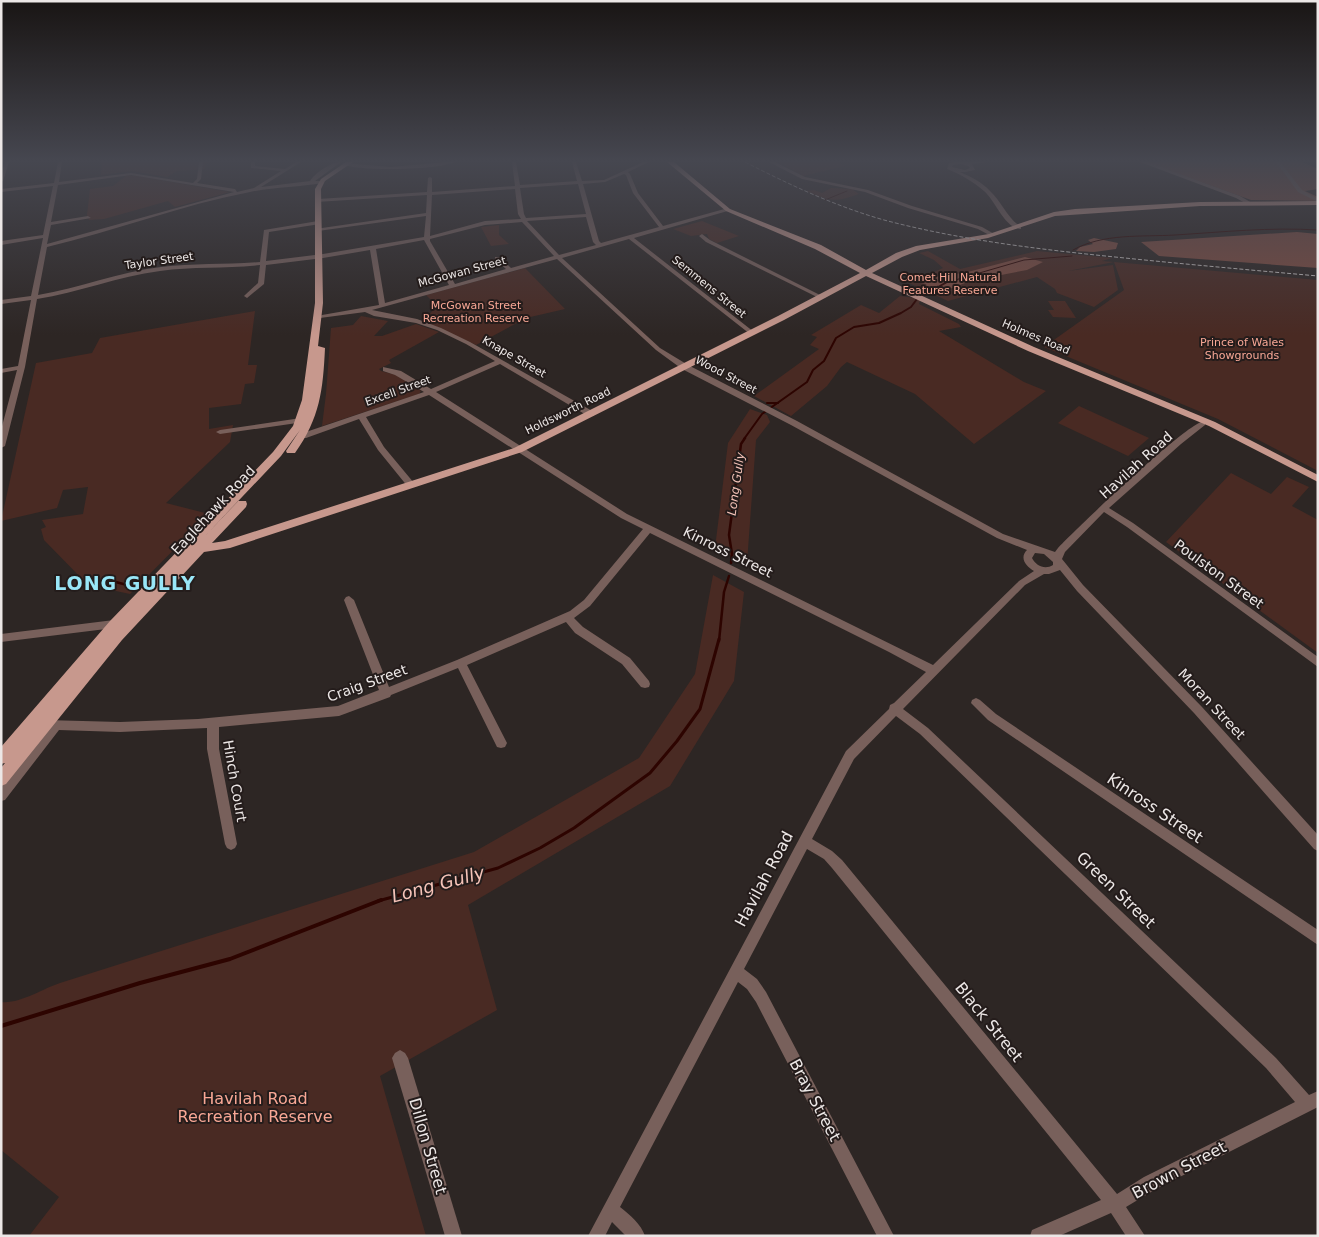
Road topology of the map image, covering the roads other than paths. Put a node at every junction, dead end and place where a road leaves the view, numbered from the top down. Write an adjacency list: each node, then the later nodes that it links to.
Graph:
1 (49, 220): 16 (street)
2 (76, 220): 16 (street)
3 (140, 220): 26 (street)
4 (318, 220): 17 (main road, Eaglehawk Road)
5 (376, 220): 17 (street)
6 (428, 220): 24 (street)
7 (524, 220): 8 (street, Taylor Street); 24 (street, Taylor Street); 30 (street, Wood Street)
8 (528, 220)
9 (590, 220): 27 (street)
10 (656, 220): 18 (street)
11 (692, 220): 18 (street, McGowan Street)
12 (752, 220): 34 (main road, Holmes Road)
13 (952, 220): 20 (street)
14 (1009, 220): 19 (street)
15 (1040, 220): 19 (main road, Holdsworth Road)
16 (48, 224): 21 (street)
17 (318, 226): 29 (main road, Eaglehawk Road); 32 (street)
18 (662, 228): 23 (street, McGowan Street)
19 (1019, 228): 20 (main road, Holdsworth Road)
20 (994, 235): 34 (main road, Holdsworth Road)
21 (46, 236): 25 (street); 26 (street)
22 (702, 236): 38 (street)
23 (630, 237): 27 (street, McGowan Street); 43 (street, Semmens Street)
24 (427, 238): 28 (street, Taylor Street); 35 (street)
25 (1, 243)
26 (44, 246): 36 (street)
27 (600, 246): 30 (street, McGowan Street)
28 (373, 248): 29 (street, Taylor Street); 40 (street)
29 (319, 257): 32 (street, Taylor Street); 42 (main road, Eaglehawk Road)
30 (558, 257): 33 (street, McGowan Street); 46 (street, Wood Street)
31 (496, 258): 33 (street)
32 (263, 264): 36 (street, Taylor Street); 37 (street)
33 (510, 270): 35 (street, McGowan Street)
34 (867, 271): 38 (main road, Holdsworth Road); 54 (main road, Holmes Road)
35 (453, 286): 40 (street, McGowan Street)
36 (34, 296): 39 (street, Taylor Street); 45 (street)
37 (247, 296)
38 (821, 297): 43 (main road, Holdsworth Road)
39 (1, 302)
40 (382, 305): 41 (street, McGowan Street)
41 (366, 310): 42 (street, McGowan Street); 44 (street, Knape Street)
42 (319, 317): 52 (main road, Eaglehawk Road); 56 (main road, Eaglehawk Road)
43 (752, 333): 46 (main road, Holdsworth Road)
44 (499, 362): 49 (street, Excell Street); 50 (street, Knape Street)
45 (21, 367): 48 (street); 53 (street)
46 (686, 367): 50 (main road, Holdsworth Road); 64 (street, Wood Street)
47 (386, 368): 49 (street, Kinross Street)
48 (1, 371)
49 (428, 393): 51 (street, Excell Street); 58 (street, Kinross Street)
50 (591, 414): 58 (main road, Holdsworth Road)
51 (362, 416): 56 (street, Excell Street); 61 (street)
52 (301, 420): 55 (street); 66 (main road, Eaglehawk Road)
53 (4, 424): 57 (street)
54 (1207, 424): 59 (main road, Holmes Road); 60 (main road, Holmes Road); 62 (street, Havilah Road)
55 (220, 432)
56 (302, 436): 66 (main road, Eaglehawk Road)
57 (1, 446)
58 (518, 450): 61 (main road, Holdsworth Road); 63 (street, Kinross Street)
59 (1318, 479)
60 (1318, 484)
61 (410, 485): 66 (main road, Holdsworth Road)
62 (1106, 509): 65 (street, Havilah Road); 78 (street, Poulston Street)
63 (647, 530): 74 (street, Craig Street); 79 (street, Kinross Street)
64 (1000, 536): 67 (street, Wood Street); 68 (street, Wood Street)
65 (1070, 540): 67 (street, Havilah Road); 69 (street, Havilah Road)
66 (195, 547): 75 (main road, Eaglehawk Road); 85 (main road, Eaglehawk Road)
67 (1038, 550): 68 (street); 69 (street, Wood Street)
68 (1028, 560): 70 (street, Wood Street); 71 (street, Havilah Road)
69 (1058, 560): 70 (street, Havilah Road); 72 (street, Moran Street)
70 (1047, 571): 71 (street, Havilah Road); 72 (street, Moran Street)
71 (1022, 582): 79 (street, Havilah Road)
72 (1080, 588): 93 (street, Moran Street)
73 (350, 600): 81 (street)
74 (568, 618): 77 (street, Craig Street); 80 (street)
75 (114, 624): 76 (street); 87 (main road, Eaglehawk Road)
76 (1, 638)
77 (460, 663): 81 (street, Craig Street); 86 (street)
78 (1318, 663)
79 (932, 670): 83 (street, Havilah Road)
80 (645, 684)
81 (386, 694): 84 (street, Craig Street)
82 (976, 702): 94 (street, Kinross Street)
83 (894, 708): 91 (street, Havilah Road); 97 (street, Green Street)
84 (214, 723): 85 (street, Craig Street); 92 (street, Hinch Court)
85 (51, 726): 88 (main road); 89 (main road, Eaglehawk Road); 90 (street, Eaglehawk Road)
86 (501, 743)
87 (1, 758)
88 (1, 763)
89 (1, 779)
90 (1, 796)
91 (804, 841): 95 (street, Havilah Road); 98 (street, Black Street)
92 (231, 844)
93 (1318, 845)
94 (1318, 938)
95 (735, 972): 99 (street, Havilah Road); 103 (street, Bray Street)
96 (400, 1058): 100 (street, Dillon Street)
97 (1312, 1102): 98 (street, Brown Street)
98 (1114, 1204): 104 (street, Brown Street); 105 (street, Black Street)
99 (610, 1209): 101 (street, Havilah Road); 102 (street)
100 (454, 1236)
101 (596, 1236)
102 (637, 1236)
103 (886, 1236)
104 (1038, 1236)
105 (1137, 1236)

